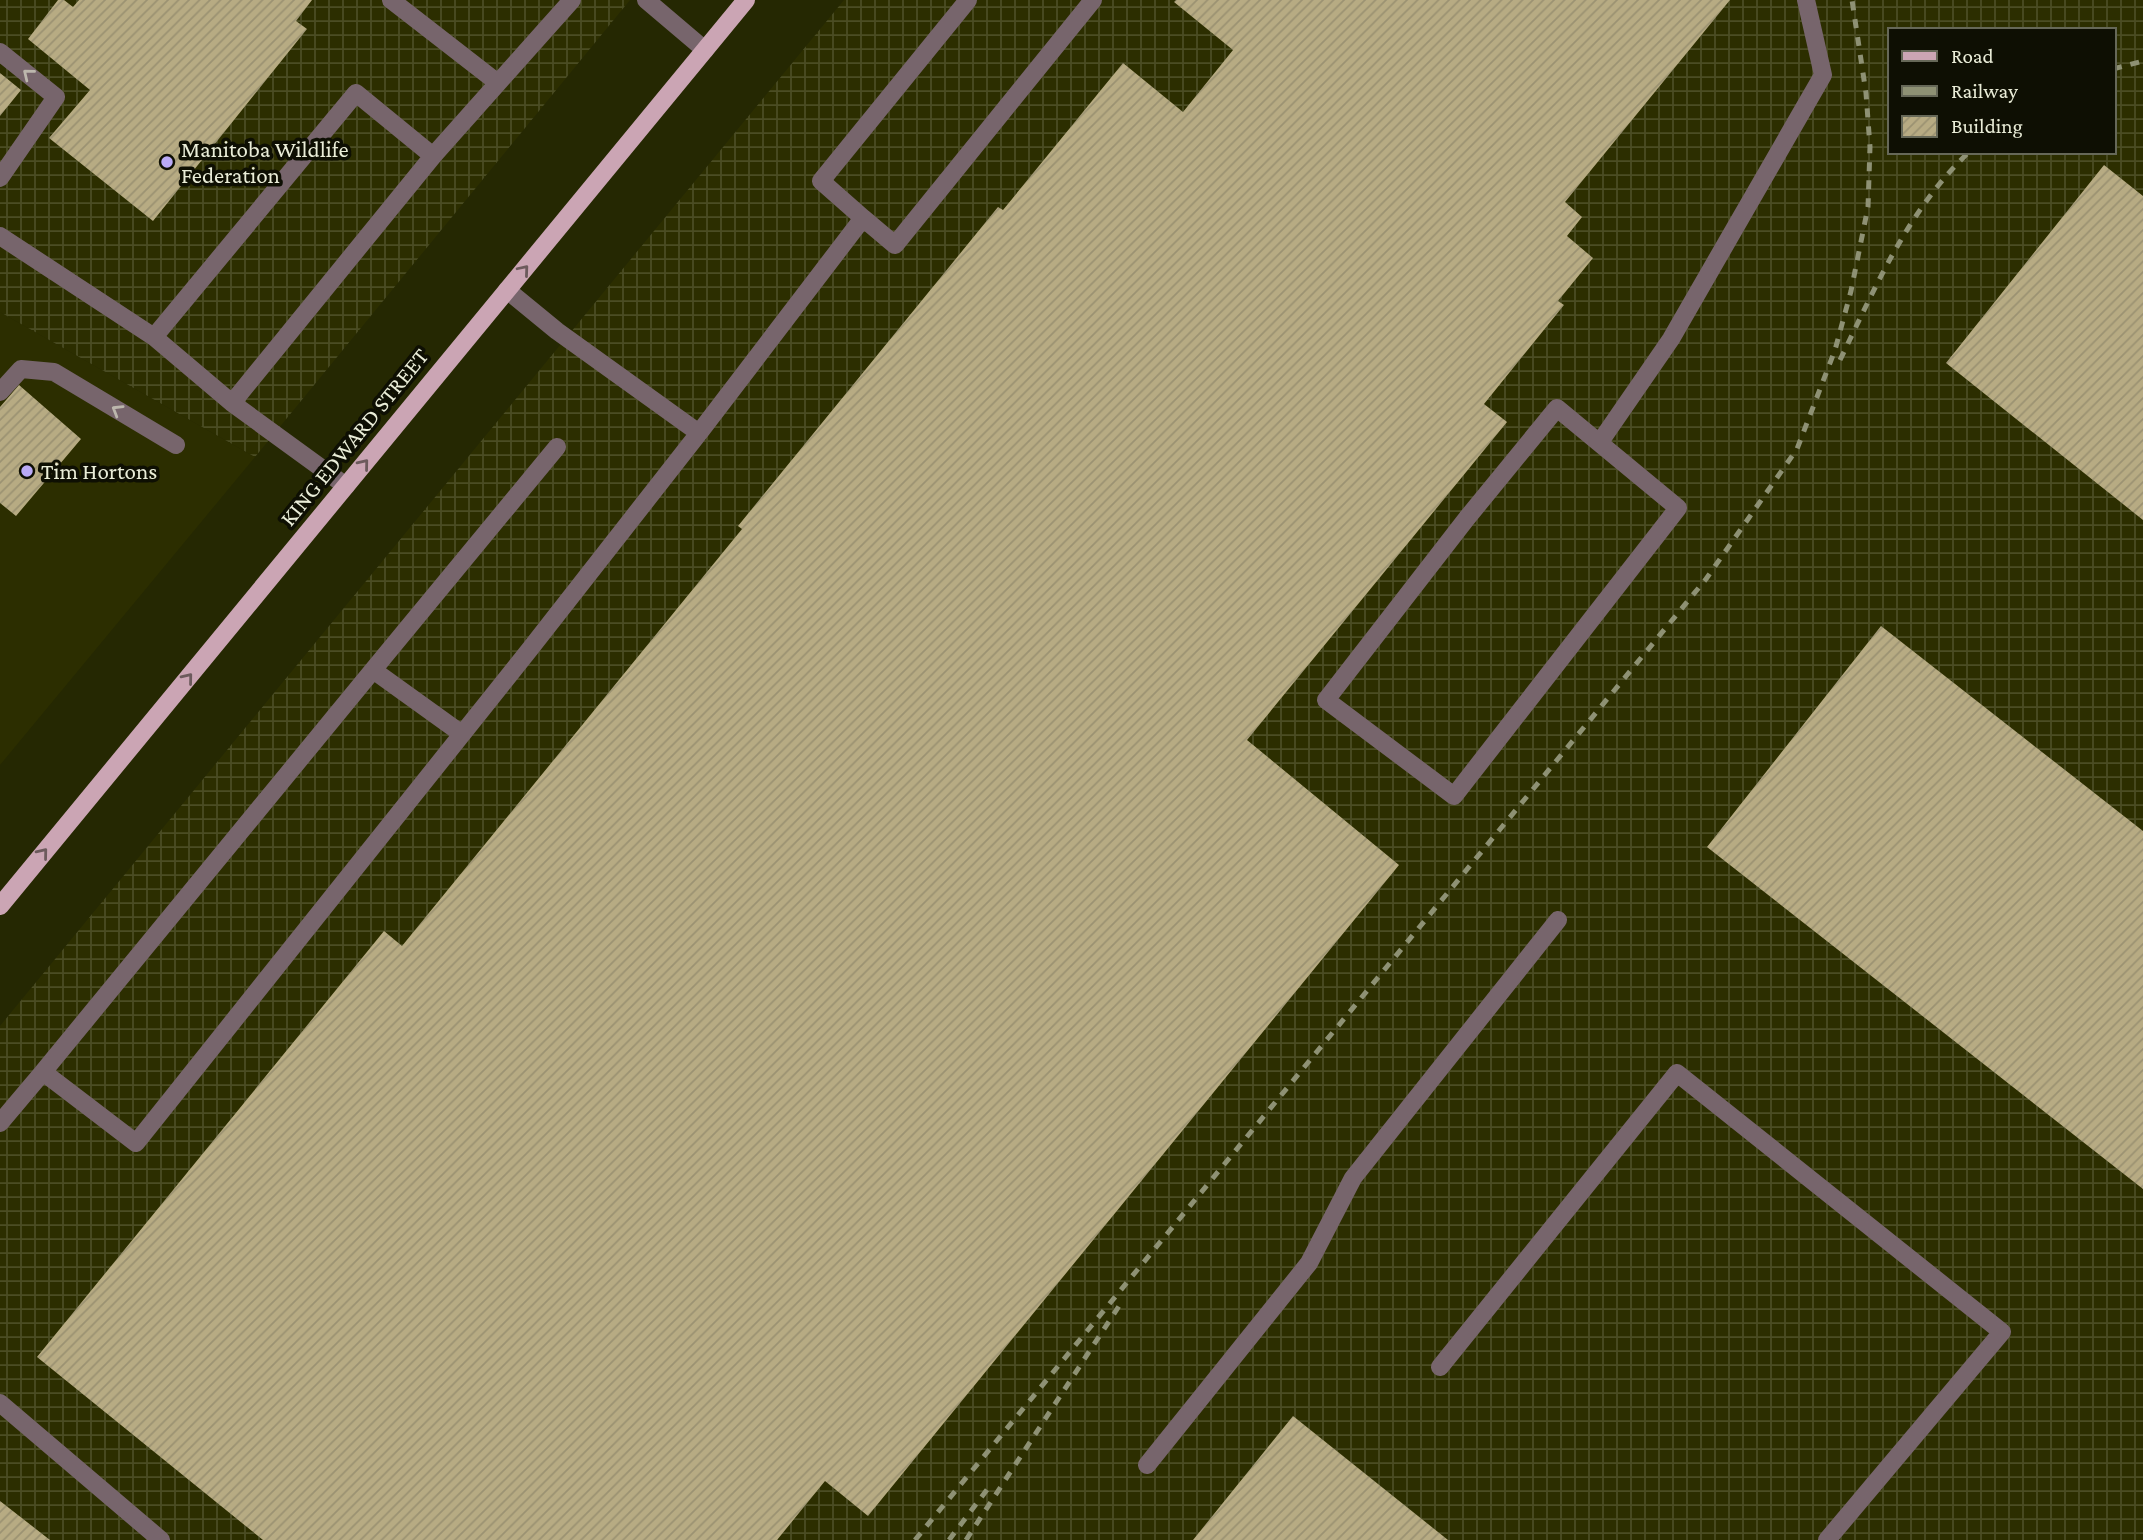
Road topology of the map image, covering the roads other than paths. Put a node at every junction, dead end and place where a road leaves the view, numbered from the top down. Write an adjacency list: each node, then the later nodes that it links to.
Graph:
1 (391, 0): 10 (lane)
2 (572, 0): 10 (lane)
3 (646, 0): 8 (lane)
4 (746, 0): 8 (main road, KING EDWARD STREET)
5 (968, 0): 13 (lane)
6 (1093, 0): 13 (lane)
7 (1806, 0): 20 (lane)
8 (705, 50): 15 (main road, KING EDWARD STREET, one-way to 8)
9 (0, 52): 12 (lane, one-way to 9)
10 (498, 83): 11 (lane)
11 (433, 156): 16 (lane); 18 (lane)
12 (0, 178)
13 (863, 218): 19 (lane)
14 (0, 236): 16 (lane)
15 (507, 290): 19 (lane); 23 (main road, KING EDWARD STREET, one-way to 15)
16 (155, 337): 18 (lane)
17 (0, 392): 21 (lane, one-way to 17)
18 (232, 404): 23 (lane)
19 (699, 433): 25 (lane)
20 (1600, 442): 20 (lane)
21 (176, 445)
22 (557, 447): 24 (lane)
23 (346, 486): 26 (main road, KING EDWARD STREET, one-way to 23)
24 (373, 670): 25 (lane); 28 (lane)
25 (462, 734): 28 (lane)
26 (0, 906)
27 (1558, 920): 32 (lane)
28 (43, 1072): 29 (lane)
29 (0, 1123)
30 (1440, 1367): 34 (lane)
31 (0, 1403): 33 (lane)
32 (1147, 1465)
33 (161, 1540)
34 (1827, 1540)

